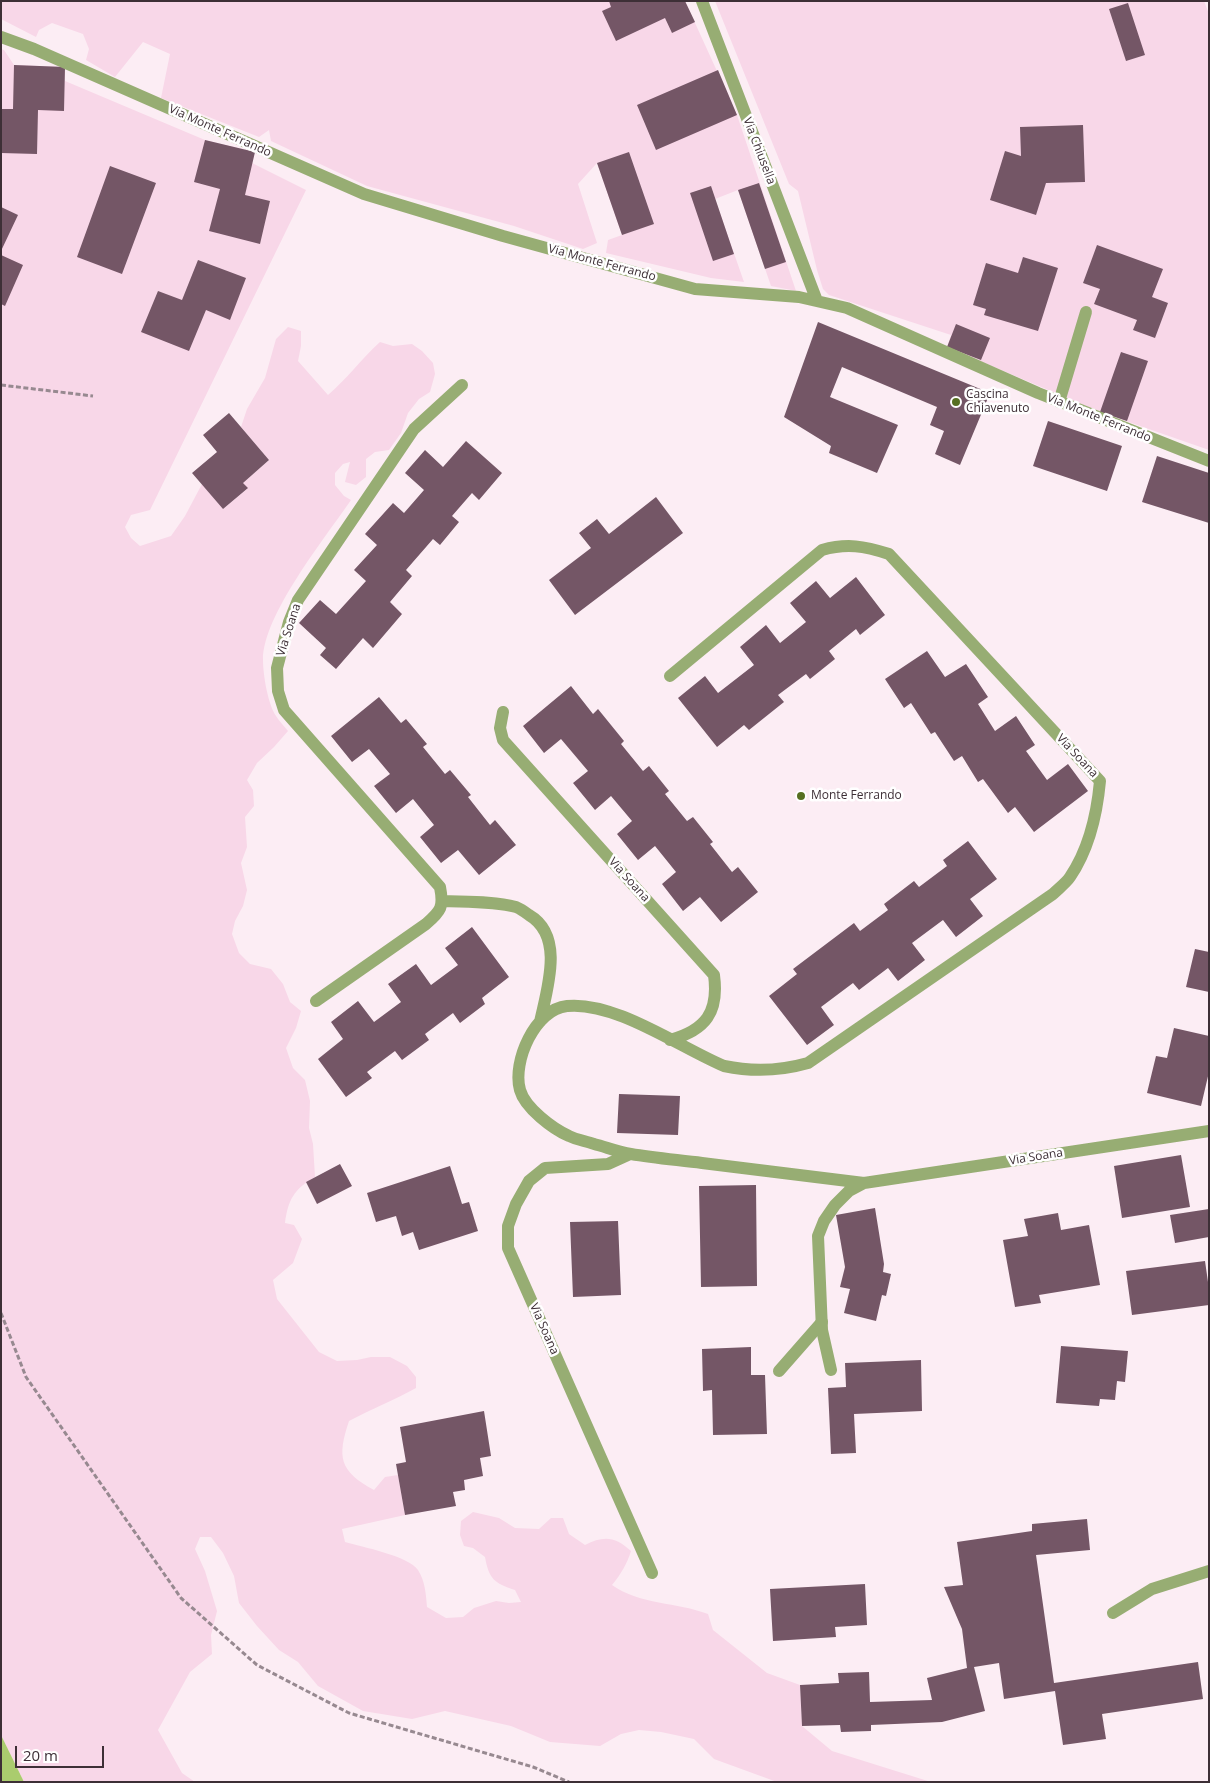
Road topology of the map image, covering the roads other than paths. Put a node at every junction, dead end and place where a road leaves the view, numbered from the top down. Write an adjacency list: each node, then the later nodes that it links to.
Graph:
1 (702, 1): 3 (street, Via Chiusella)
2 (1, 36): 3 (street, Via Monte Ferrando)
3 (817, 301): 6 (street, Via Monte Ferrando)
4 (1086, 312): 6 (street)
5 (462, 385): 10 (street, Via Soana)
6 (1059, 402): 7 (street, Via Monte Ferrando)
7 (1209, 461)
8 (670, 676): 13 (street, Via Soana)
9 (502, 712): 13 (street, Via Soana)
10 (443, 902): 11 (street); 12 (street, Via Soana)
11 (316, 1000)
12 (540, 1022): 13 (street, Via Soana); 15 (street, Via Soana)
13 (670, 1040)
14 (1209, 1131): 16 (street, Via Soana)
15 (630, 1154): 16 (street, Via Soana); 21 (street, Via Soana)
16 (864, 1183): 17 (street, Via Soana)
17 (822, 1322): 18 (street, Via Soana); 19 (street)
18 (831, 1370)
19 (779, 1371)
20 (1209, 1571): 22 (street)
21 (652, 1573)
22 (1113, 1613)

